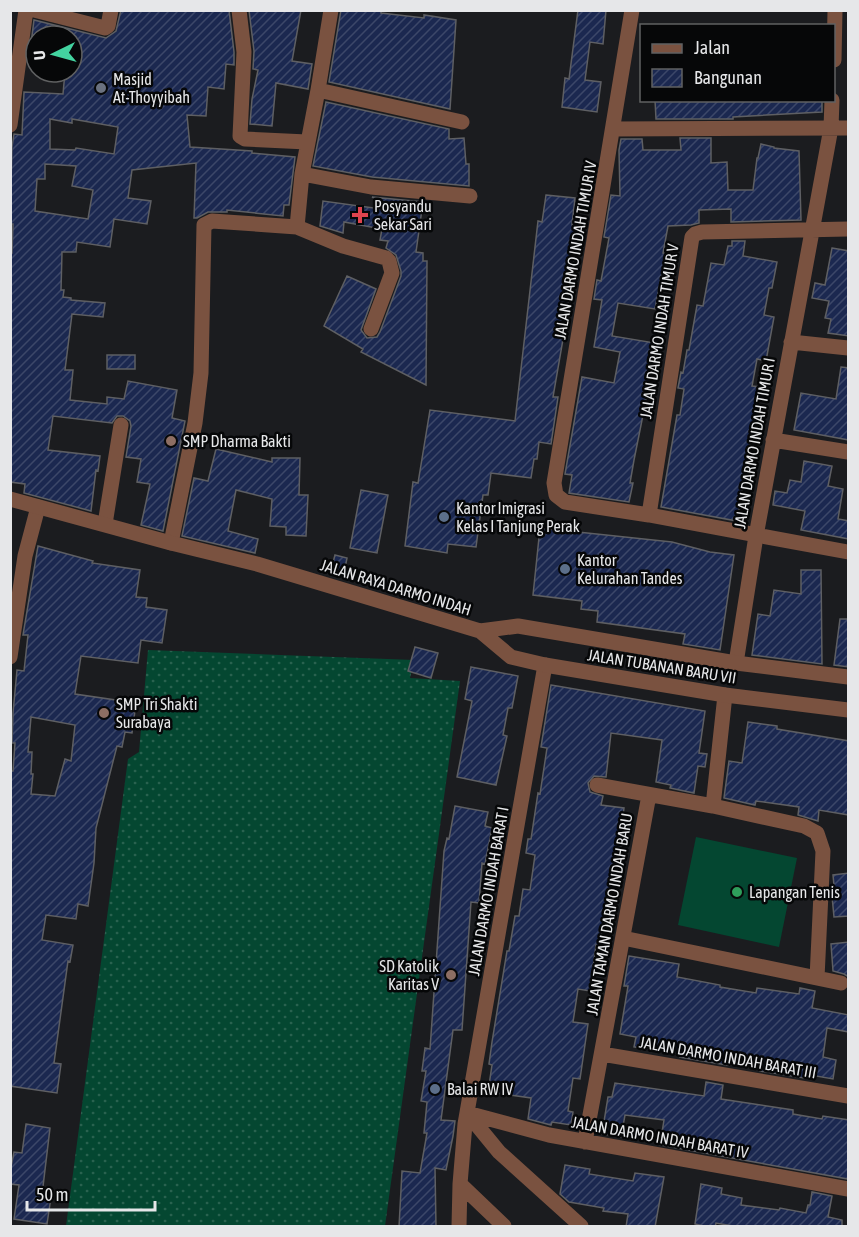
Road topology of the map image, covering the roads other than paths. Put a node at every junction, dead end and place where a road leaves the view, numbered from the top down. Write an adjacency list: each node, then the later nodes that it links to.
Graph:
1 (26, 10): 13 (street)
2 (34, 10): 3 (street)
3 (111, 10)
4 (239, 10): 17 (street)
5 (331, 10): 10 (street)
6 (632, 10): 16 (street, JALAN DARMO INDAH TIMUR IV)
7 (826, 10): 8 (street)
8 (835, 11): 9 (street)
9 (849, 11)
10 (318, 90): 12 (street); 17 (street)
11 (832, 102): 14 (street, JALAN DARMO INDAH TIMUR I)
12 (462, 122)
13 (10, 125)
14 (831, 128): 15 (street); 16 (street); 22 (street, JALAN DARMO INDAH TIMUR I)
15 (849, 128)
16 (614, 129): 31 (street, JALAN DARMO INDAH TIMUR IV)
17 (307, 141): 18 (street)
18 (302, 174): 19 (street); 20 (street)
19 (470, 196)
20 (297, 227): 23 (street); 34 (street)
21 (849, 229): 22 (street)
22 (812, 231): 24 (street, JALAN DARMO INDAH TIMUR I); 31 (street, JALAN DARMO INDAH TIMUR V)
23 (371, 330)
24 (791, 342): 25 (street); 27 (street, JALAN DARMO INDAH TIMUR I)
25 (849, 348)
26 (121, 425): 32 (street)
27 (773, 441): 28 (street); 33 (street, JALAN DARMO INDAH TIMUR I)
28 (849, 452)
29 (10, 499): 30 (street, JALAN RAYA DARMO INDAH)
30 (38, 507): 32 (street, JALAN RAYA DARMO INDAH); 37 (street)
31 (649, 515): 33 (street)
32 (105, 524): 34 (street, JALAN RAYA DARMO INDAH)
33 (756, 536): 35 (street); 38 (street, JALAN DARMO INDAH TIMUR I)
34 (171, 543): 36 (street, JALAN RAYA DARMO INDAH)
35 (849, 552)
36 (480, 631): 38 (street, JALAN RAYA DARMO INDAH); 39 (street, JALAN TUBANAN BARU VII)
37 (10, 657)
38 (736, 663): 40 (street, JALAN RAYA DARMO INDAH)
39 (545, 665): 41 (street, JALAN TUBANAN BARU VII); 51 (street, JALAN DARMO INDAH BARAT I)
40 (849, 677)
41 (725, 695): 42 (street, JALAN TUBANAN BARU VII); 45 (street)
42 (849, 710)
43 (597, 785): 44 (street)
44 (649, 795): 45 (street, JALAN TAMAN DARMO INDAH BARU); 46 (street, JALAN TAMAN DARMO INDAH BARU)
45 (713, 806): 47 (street, JALAN TAMAN DARMO INDAH BARU)
46 (623, 938): 47 (street); 49 (street, JALAN TAMAN DARMO INDAH BARU)
47 (817, 978): 48 (street)
48 (841, 983)
49 (602, 1054): 50 (street, JALAN DARMO INDAH BARAT III); 52 (street, JALAN TAMAN DARMO INDAH BARU)
50 (849, 1096)
51 (466, 1118): 52 (street, JALAN DARMO INDAH BARAT IV); 53 (street, JALAN DARMO INDAH BARAT I); 57 (street)
52 (585, 1142): 54 (street, JALAN DARMO INDAH BARAT IV)
53 (460, 1184): 55 (street, JALAN DARMO INDAH BARAT I); 56 (street)
54 (849, 1190)
55 (459, 1227)
56 (504, 1227)
57 (581, 1227)

